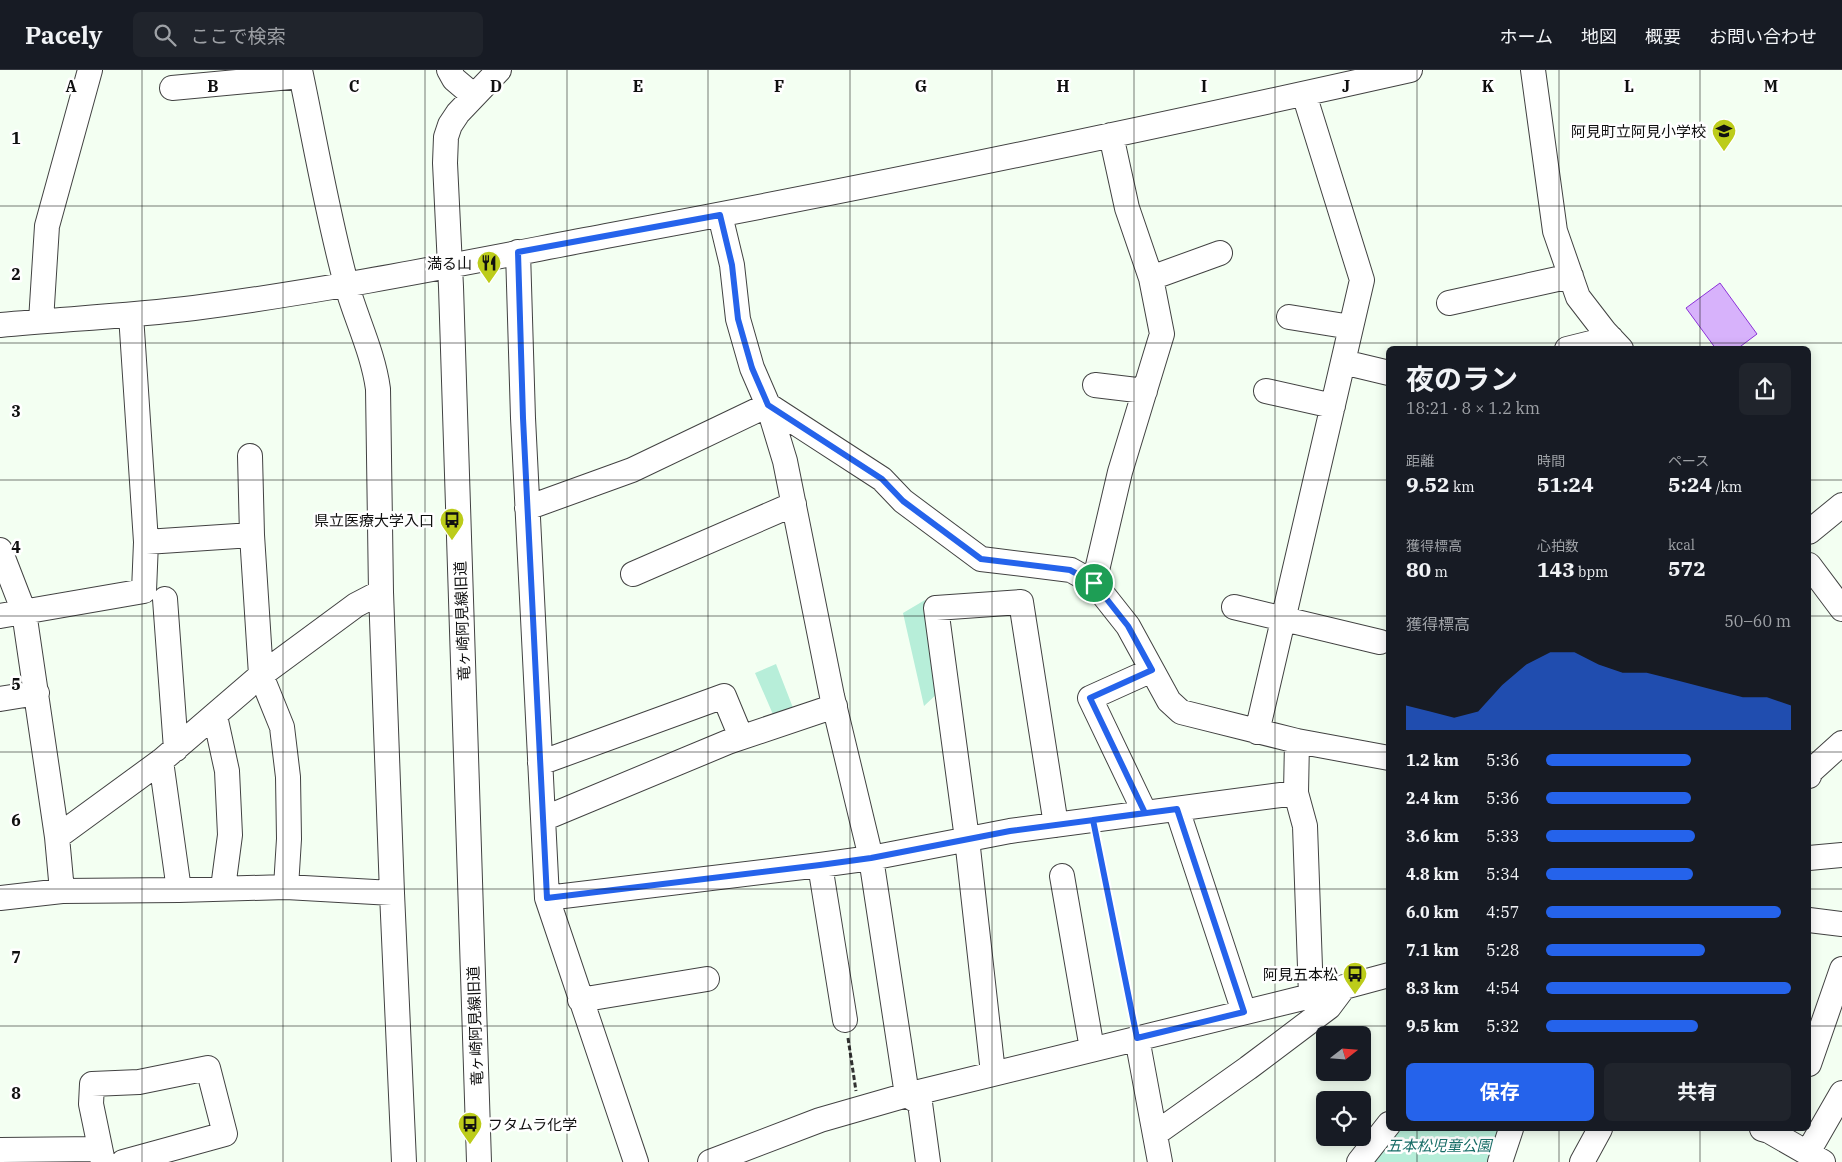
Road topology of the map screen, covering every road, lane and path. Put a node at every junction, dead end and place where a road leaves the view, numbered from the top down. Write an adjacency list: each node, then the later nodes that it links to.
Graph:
1 (90, 70): 21 (street)
2 (449, 70): 9 (street)
3 (499, 70): 9 (street, 竜ヶ崎阿見線旧道)
4 (1410, 70): 8 (street)
5 (1533, 70): 15 (street)
6 (301, 73): 7 (street); 17 (street)
7 (172, 88)
8 (1304, 94): 10 (street); 23 (street)
9 (474, 96): 14 (street, 竜ヶ崎阿見線旧道)
10 (1111, 135): 11 (street); 16 (street)
11 (720, 215): 12 (street); 31 (street)
12 (518, 252): 14 (street); 36 (street)
13 (1220, 253): 16 (street)
14 (450, 265): 17 (street); 113 (street, 竜ヶ崎阿見線旧道)
15 (1571, 276): 18 (street); 24 (street)
16 (1150, 278): 29 (street)
17 (346, 284): 19 (street); 44 (street)
18 (1449, 303)
19 (131, 315): 21 (street); 39 (street)
20 (1289, 317): 23 (street)
21 (40, 321): 22 (street)
22 (0, 325)
23 (1351, 327): 26 (street)
24 (1616, 344): 25 (street)
25 (1596, 346)
26 (1343, 362): 27 (street); 32 (street)
27 (1386, 372)
28 (1095, 385): 29 (street)
29 (1145, 391): 43 (street)
30 (1266, 391): 32 (street)
31 (768, 405): 34 (street); 36 (street); 43 (street)
32 (1333, 406): 50 (street)
33 (250, 456): 38 (street)
34 (794, 504): 42 (street); 56 (street)
35 (1842, 505): 37 (street)
36 (527, 508): 64 (street)
37 (1811, 530)
38 (252, 535): 39 (street); 53 (street)
39 (146, 542): 48 (street)
40 (0, 550): 48 (street)
41 (1811, 567): 47 (street)
42 (633, 574)
43 (1094, 583): 52 (street)
44 (381, 592): 53 (street); 83 (street)
45 (165, 599): 62 (street)
46 (1234, 607): 50 (street)
47 (1842, 609)
48 (24, 612): 49 (street); 54 (street)
49 (0, 616)
50 (1284, 618): 51 (street); 58 (street)
51 (1380, 642)
52 (1152, 670): 58 (street); 68 (street)
53 (261, 675): 57 (street); 79 (street)
54 (37, 693): 55 (street); 72 (street)
55 (0, 699)
56 (835, 706): 59 (street); 75 (street)
57 (215, 716): 62 (street); 80 (street)
58 (1257, 732): 60 (street)
59 (741, 738): 64 (street); 69 (street)
60 (1296, 741): 63 (street); 66 (street)
61 (1842, 743): 65 (street)
62 (168, 755): 72 (street); 81 (street)
63 (1386, 757)
64 (540, 764): 69 (street)
65 (1811, 771)
66 (1296, 793): 67 (street); 92 (street)
67 (1177, 809): 68 (street); 94 (street)
68 (1145, 813): 70 (street)
69 (543, 819): 85 (street)
70 (1093, 820): 71 (street); 96 (path)
71 (1056, 825): 73 (street); 73 (street)
72 (57, 836): 82 (street)
73 (967, 839): 75 (street); 99 (street)
74 (1842, 855): 76 (street)
75 (871, 858): 77 (street); 101 (street)
76 (1811, 858)
77 (820, 865): 85 (street); 95 (street)
78 (1062, 876): 97 (street)
79 (286, 887): 80 (street); 83 (street)
80 (223, 888): 81 (street)
81 (179, 890): 82 (street)
82 (62, 891): 84 (street)
83 (392, 893): 112 (street)
84 (0, 898)
85 (547, 898): 93 (street)
86 (1811, 920): 87 (street)
87 (1842, 924)
88 (1842, 969): 98 (street)
89 (1386, 975): 91 (street)
90 (707, 979): 93 (street)
91 (1344, 987): 92 (street); 107 (street)
92 (1311, 996): 94 (street)
93 (580, 1000): 114 (street)
94 (1244, 1012): 96 (street)
95 (845, 1020): 102 (path)
96 (1137, 1038): 97 (street); 107 (street)
97 (1092, 1049): 99 (street)
98 (1811, 1058)
99 (993, 1074): 101 (street)
100 (1842, 1093): 110 (street)
101 (907, 1095): 102 (street); 116 (street)
102 (859, 1109): 115 (street)
103 (1386, 1128): 118 (street)
104 (1510, 1131): 119 (street)
105 (1599, 1131): 120 (street)
106 (1770, 1131): 110 (street)
107 (1155, 1134): 117 (street)
108 (0, 1150): 109 (street)
109 (101, 1155): 111 (street)
110 (1816, 1157)
111 (123, 1162)
112 (404, 1162)
113 (479, 1162)
114 (636, 1162)
115 (710, 1162)
116 (928, 1162)
117 (1160, 1162)
118 (1359, 1162)
119 (1500, 1162)
120 (1582, 1162)

